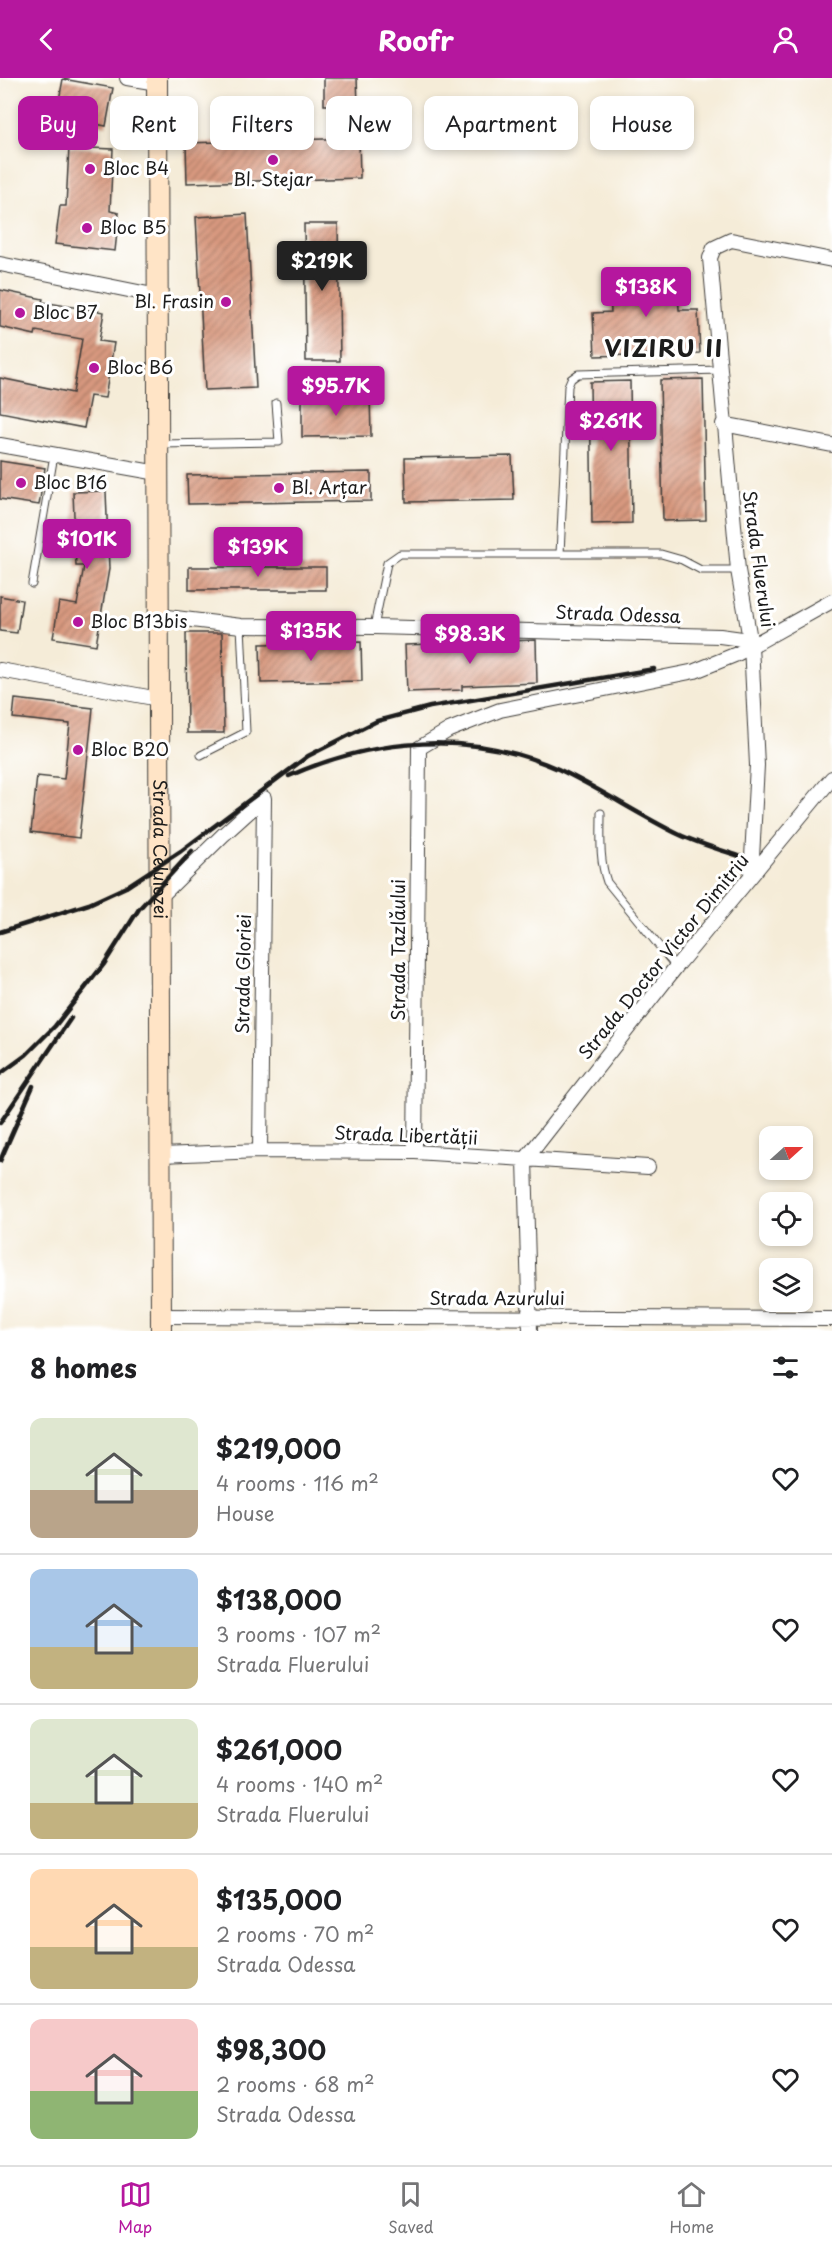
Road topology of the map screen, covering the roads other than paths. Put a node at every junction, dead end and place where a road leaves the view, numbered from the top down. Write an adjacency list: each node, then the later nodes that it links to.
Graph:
1 (127, 78): 2 (street)
2 (157, 81): 5 (street, Strada Celulozei)
3 (832, 260): 6 (street, Strada Fluerului)
4 (0, 264): 5 (street)
5 (158, 296): 9 (street, Strada Celulozei)
6 (718, 370): 8 (street, Strada Fluerului); 14 (lane)
7 (276, 403): 9 (lane)
8 (723, 423): 11 (street); 15 (street, Strada Fluerului)
9 (158, 444): 13 (street, Strada Celulozei)
10 (0, 445): 12 (street)
11 (832, 445)
12 (54, 455): 13 (street); 16 (lane)
13 (158, 473): 18 (street, Strada Celulozei)
14 (560, 554): 15 (lane); 20 (lane)
15 (738, 570): 21 (street, Strada Fluerului)
16 (32, 584)
17 (832, 601): 21 (street)
18 (159, 616): 19 (street, Strada Odessa); 23 (street, Strada Celulozei)
19 (241, 626): 20 (street, Strada Odessa); 24 (lane)
20 (374, 627): 21 (street, Strada Odessa)
21 (752, 645): 27 (street, Strada Fluerului); 31 (street, Strada Tazlăului)
22 (0, 670): 23 (street)
23 (159, 699): 28 (street, Strada Celulozei)
24 (201, 755)
25 (832, 778): 27 (street, Strada Doctor Victor Dimitriu)
26 (601, 813): 29 (lane)
27 (751, 876): 29 (street, Strada Doctor Victor Dimitriu)
28 (159, 898): 30 (street, Strada Gloriei); 32 (street, Strada Celulozei)
29 (676, 967): 33 (street, Strada Doctor Victor Dimitriu)
30 (260, 1151): 31 (street, Strada Libertății); 32 (street, Strada Libertății)
31 (415, 1152): 33 (street, Strada Libertății)
32 (162, 1155): 36 (street, Strada Celulozei)
33 (525, 1160): 34 (street, Strada Libertății); 37 (street)
34 (648, 1167)
35 (832, 1319): 37 (street, Strada Azurului)
36 (161, 1324): 37 (street, Strada Azurului)
37 (530, 1324)

